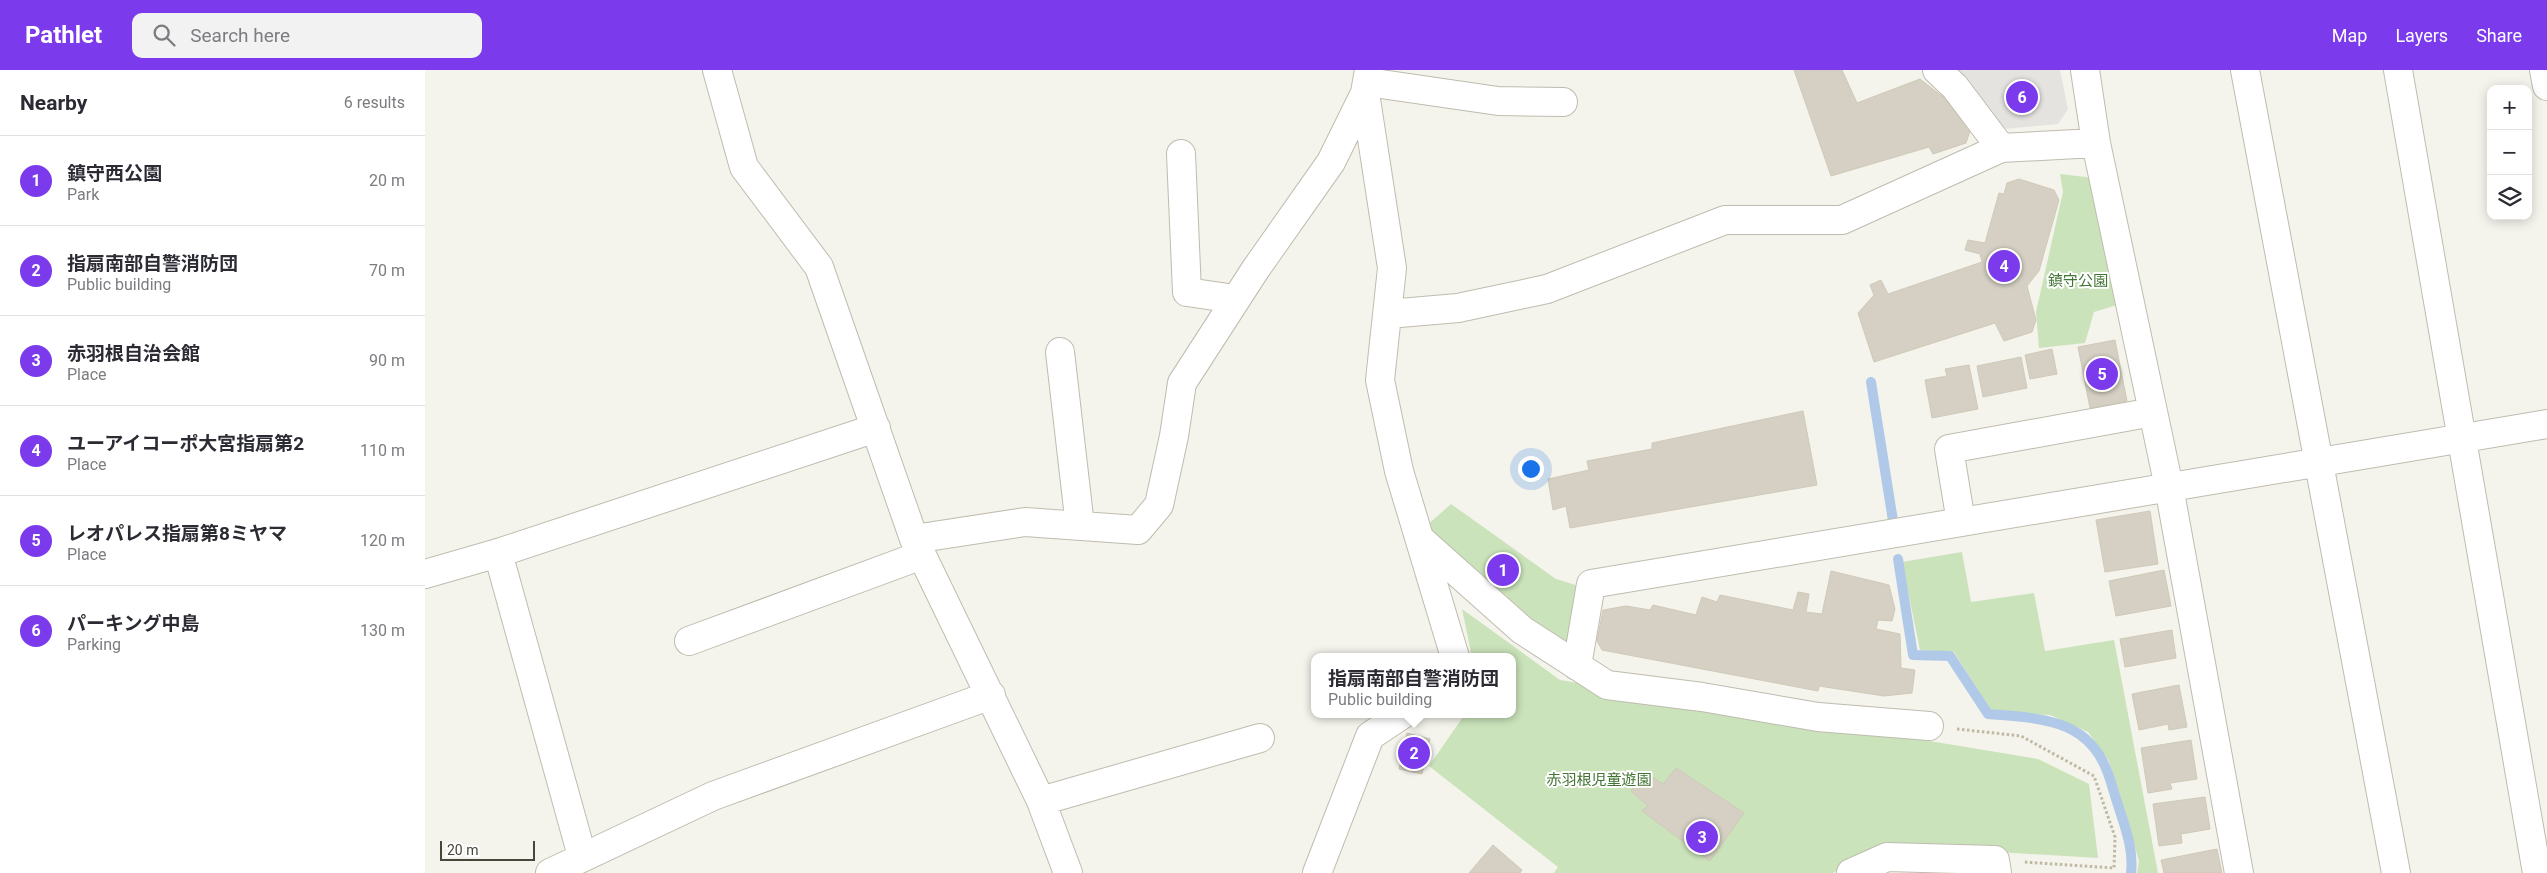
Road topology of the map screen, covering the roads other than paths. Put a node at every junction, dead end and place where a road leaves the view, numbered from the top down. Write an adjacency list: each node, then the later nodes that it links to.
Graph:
1 (717, 70): 18 (street)
2 (1937, 70): 11 (street)
3 (2085, 70): 10 (street)
4 (2245, 70): 20 (street)
5 (2399, 70): 19 (street)
6 (2544, 70): 8 (street)
7 (1367, 82): 9 (street); 13 (street); 14 (street)
8 (2547, 86)
9 (1563, 102)
10 (2096, 143): 11 (street); 16 (street)
11 (2001, 148): 14 (street)
12 (1181, 154): 13 (street)
13 (1235, 299): 23 (street)
14 (1389, 314): 24 (street)
15 (1060, 352): 23 (street)
16 (2153, 412): 21 (street); 22 (street)
17 (2547, 424): 19 (street)
18 (876, 428): 25 (street); 26 (street)
19 (2461, 438): 20 (street); 44 (street)
20 (2318, 462): 21 (street); 43 (street)
21 (2169, 487): 22 (street); 42 (street)
22 (1961, 522): 30 (street)
23 (1080, 526): 25 (street)
24 (1421, 540): 29 (street); 30 (street)
25 (918, 547): 28 (street); 31 (street)
26 (498, 553): 27 (street); 36 (street)
27 (425, 574)
28 (689, 642)
29 (1454, 653)
30 (1577, 666): 33 (street)
31 (991, 696): 35 (street); 36 (street)
32 (1397, 718): 40 (street)
33 (1929, 726)
34 (1259, 738): 35 (street)
35 (1041, 801): 39 (street)
36 (582, 856): 38 (street)
37 (1996, 866): 41 (street)
38 (550, 873)
39 (1068, 873)
40 (1317, 873)
41 (1851, 873)
42 (2239, 873)
43 (2396, 873)
44 (2537, 873)

